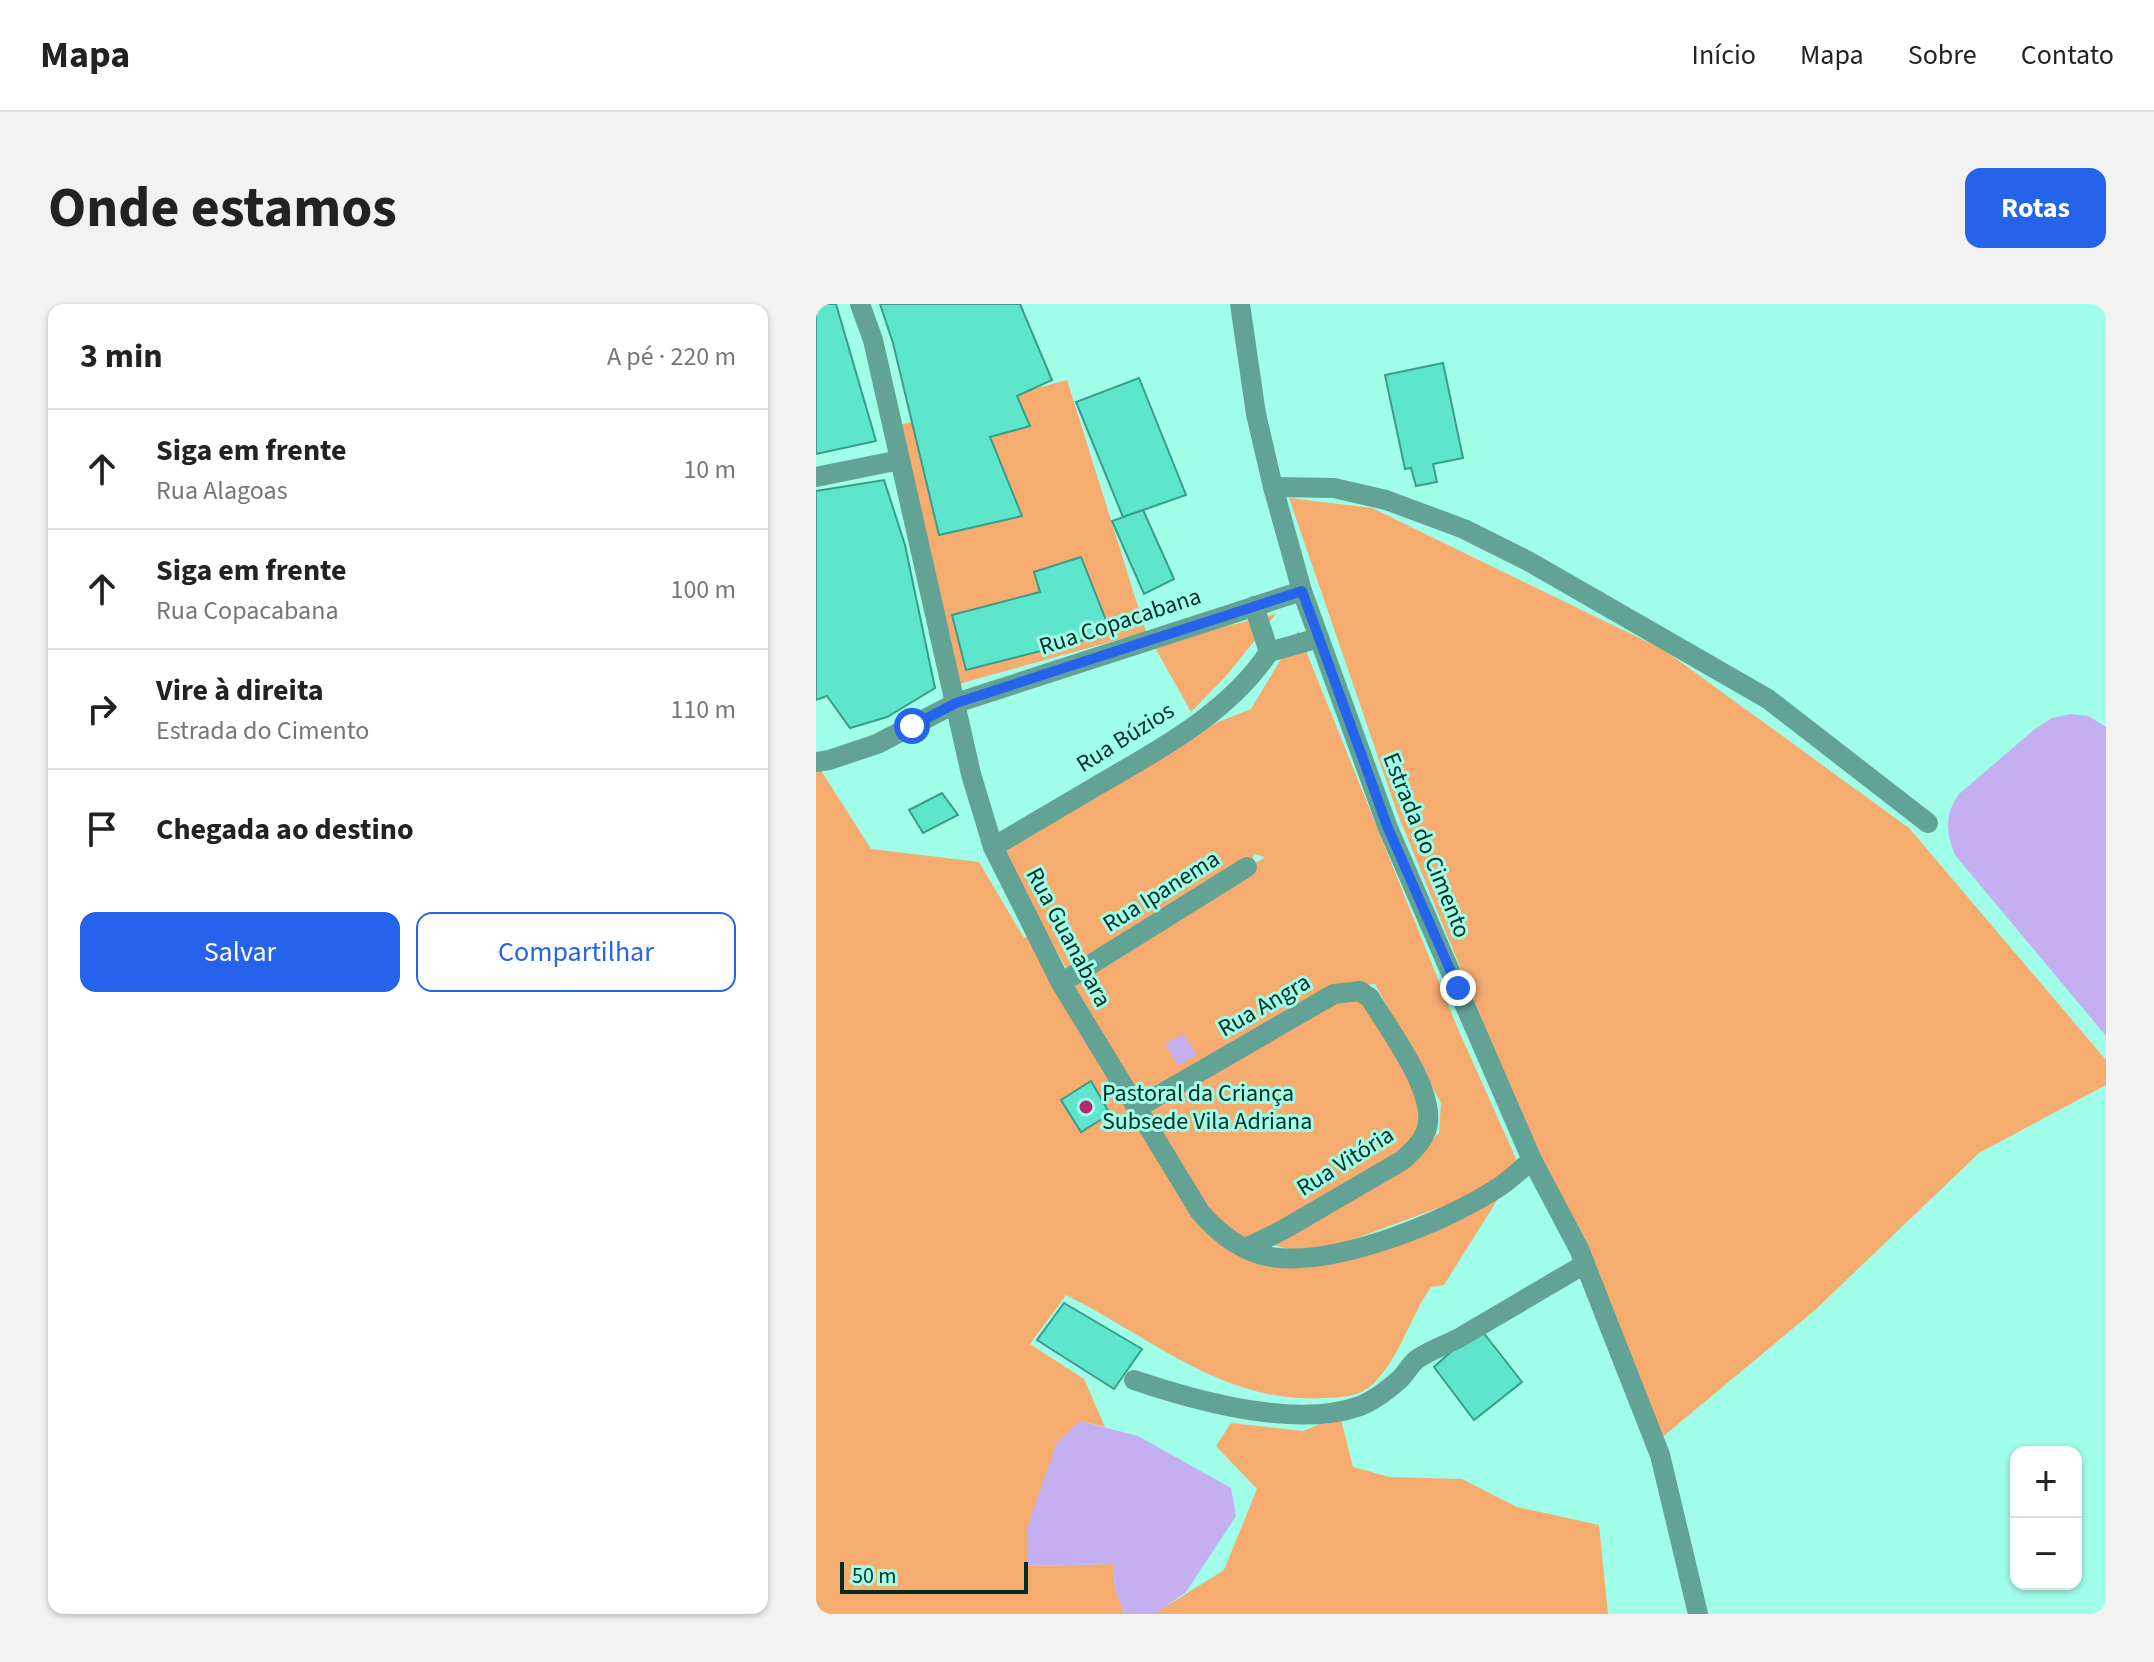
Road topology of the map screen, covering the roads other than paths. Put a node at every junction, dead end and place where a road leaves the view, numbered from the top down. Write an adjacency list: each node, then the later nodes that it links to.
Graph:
1 (860, 304): 3 (street, Rua Guanabara)
2 (1240, 304): 5 (street, Estrada do Cimento)
3 (900, 460): 4 (street); 10 (street, Rua Guanabara)
4 (816, 477)
5 (1273, 487): 6 (street, Estrada do Cimento); 12 (street)
6 (1302, 591): 7 (street, Rua Copacabana); 8 (street, Estrada do Cimento)
7 (1254, 606): 9 (street); 10 (street, Rua Copacabana)
8 (1319, 638): 9 (street); 18 (street, Estrada do Cimento)
9 (1269, 652): 13 (street, Rua Búzios)
10 (956, 703): 11 (street, Rua Copacabana); 13 (street, Rua Guanabara)
11 (816, 762)
12 (1928, 823)
13 (993, 847): 15 (street, Rua Guanabara)
14 (1247, 867): 15 (street, Rua Ipanema)
15 (1061, 983): 17 (street, Rua Guanabara)
16 (1423, 1089): 17 (street, Rua Angra); 19 (street, Rua Vitória)
17 (1137, 1108): 19 (street, Rua Guanabara)
18 (1532, 1160): 19 (street, Rua Guanabara); 20 (street, Estrada do Cimento)
19 (1246, 1248)
20 (1585, 1264): 21 (street); 22 (street, Estrada do Cimento)
21 (1134, 1380)
22 (1698, 1614)

